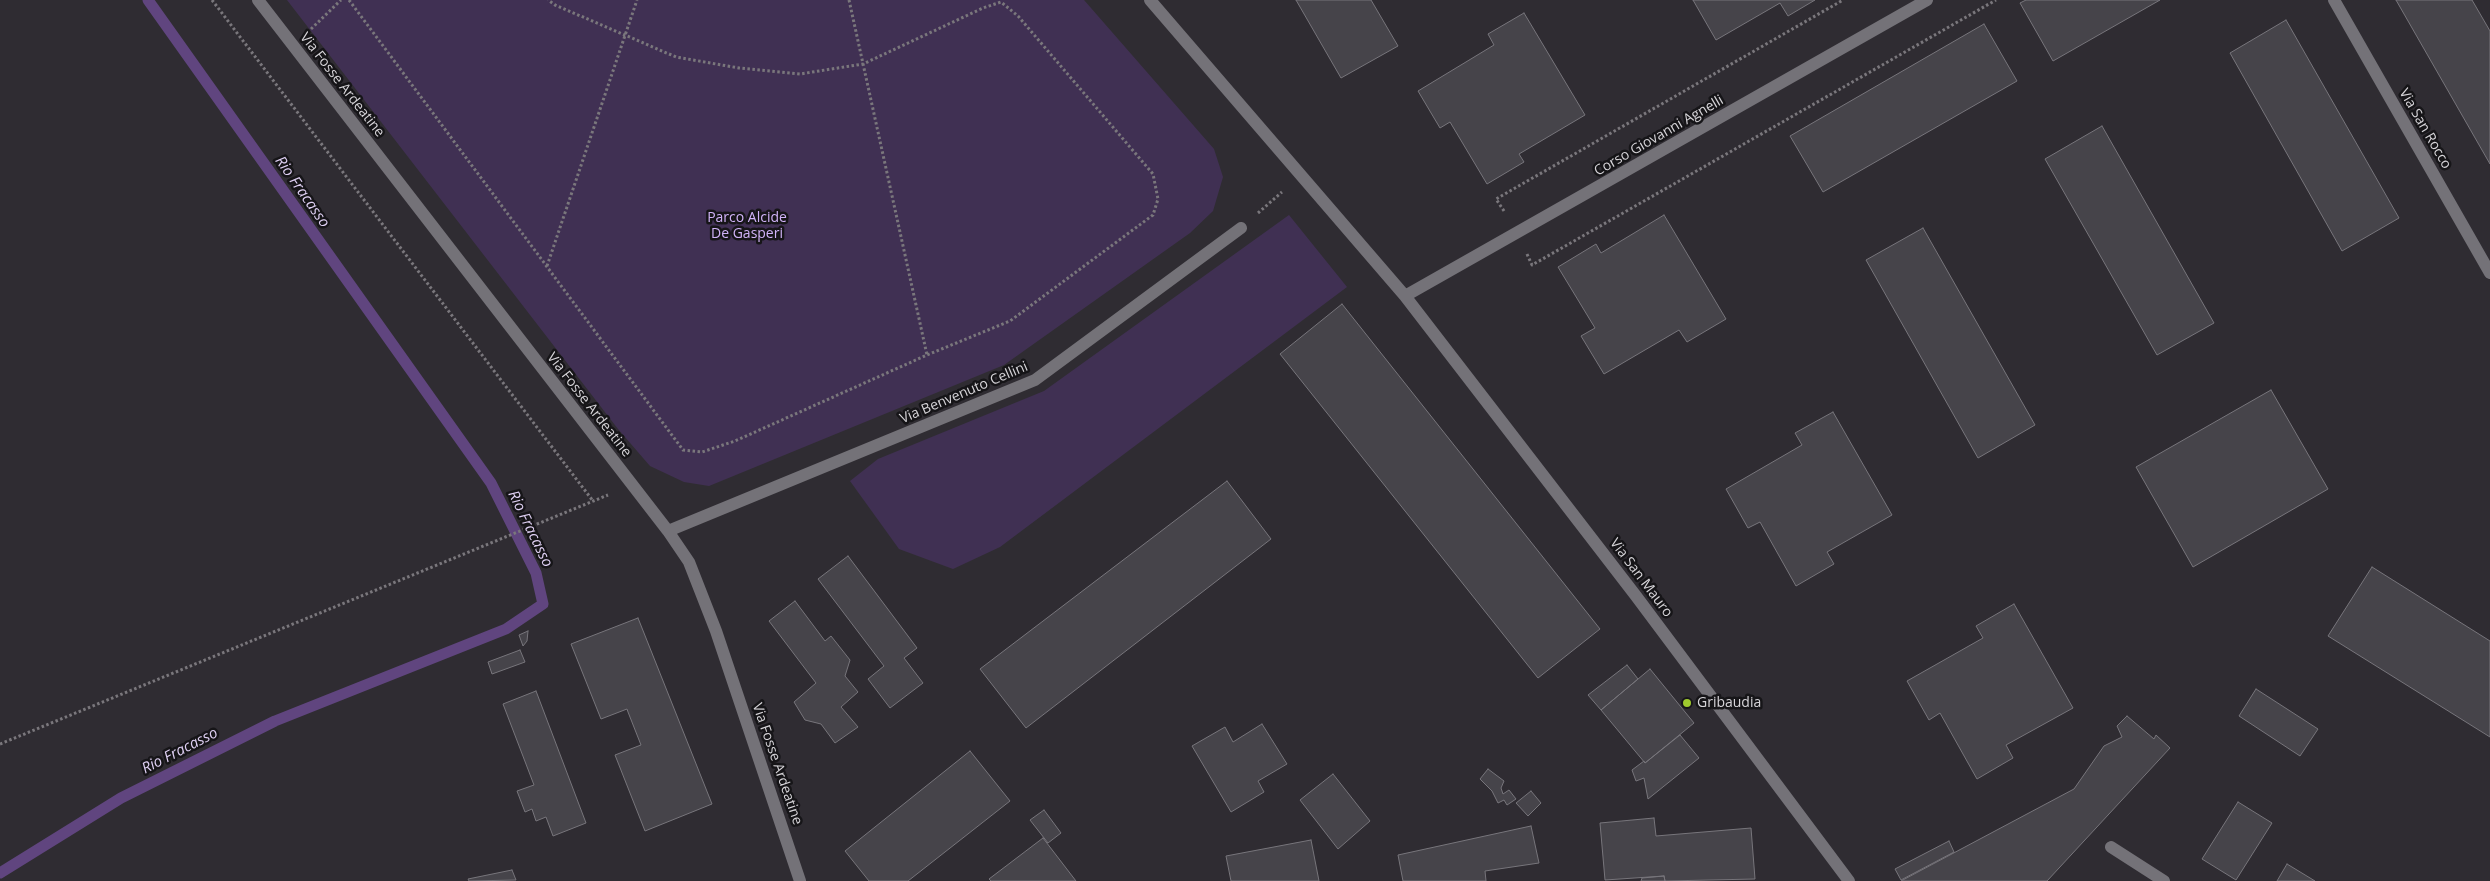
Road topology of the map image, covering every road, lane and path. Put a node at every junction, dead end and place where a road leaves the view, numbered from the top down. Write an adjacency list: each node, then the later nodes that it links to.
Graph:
1 (212, 0): 24 (path)
2 (258, 0): 14 (street, Via Fosse Ardeatine)
3 (341, 0): 14 (path)
4 (348, 0): 19 (path)
5 (548, 0): 13 (path)
6 (637, 0): 13 (path)
7 (849, 0): 15 (path)
8 (1150, 0): 16 (street, Via San Mauro)
9 (1843, 0): 18 (path)
10 (1927, 0): 18 (street, Corso Giovanni Agnelli)
11 (1996, 0): 18 (path)
12 (2334, 0): 20 (street, Via San Rocco)
13 (625, 36): 15 (path); 19 (path)
14 (293, 46): 23 (street, Via Fosse Ardeatine)
15 (863, 64): 22 (path); 22 (path)
16 (1301, 176): 17 (path); 21 (street, Via San Mauro)
17 (1241, 228): 23 (street, Via Benvenuto Cellini)
18 (1518, 234): 21 (street, Corso Giovanni Agnelli)
19 (547, 266): 22 (path)
20 (2490, 273)
21 (1405, 296): 27 (street, Via San Mauro)
22 (927, 355)
23 (668, 531): 26 (street, Via Fosse Ardeatine)
24 (0, 744)
25 (2111, 847): 28 (street)
26 (800, 881)
27 (1849, 881)
28 (2164, 881)

